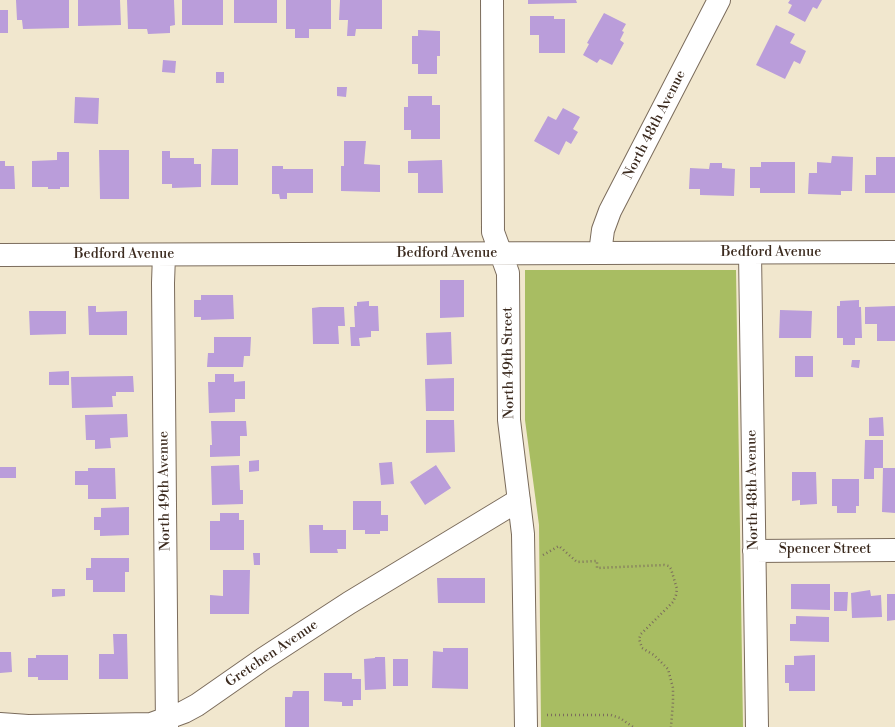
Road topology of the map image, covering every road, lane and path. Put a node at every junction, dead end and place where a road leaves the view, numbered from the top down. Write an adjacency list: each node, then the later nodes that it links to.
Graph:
1 (492, 0): 4 (street, North 49th Street)
2 (719, 0): 5 (street, North 48th Avenue)
3 (895, 252): 6 (street, Bedford Avenue)
4 (501, 253): 5 (street, Bedford Avenue); 8 (street, Bedford Avenue); 9 (street, North 49th Street)
5 (600, 253): 6 (street, Bedford Avenue)
6 (750, 253): 11 (street, North 48th Avenue)
7 (0, 255): 8 (street, Bedford Avenue)
8 (164, 255): 14 (street, North 49th Avenue)
9 (519, 500): 12 (street, North 49th Street); 14 (street, Gretchen Avenue)
10 (895, 550): 11 (street, Spencer Street)
11 (754, 551): 18 (street, North 48th Avenue)
12 (524, 566): 13 (street, North 49th Street); 17 (path)
13 (526, 721): 16 (path)
14 (167, 723): 15 (street, Gretchen Avenue)
15 (0, 724)
16 (633, 727)
17 (671, 727)
18 (757, 727)

